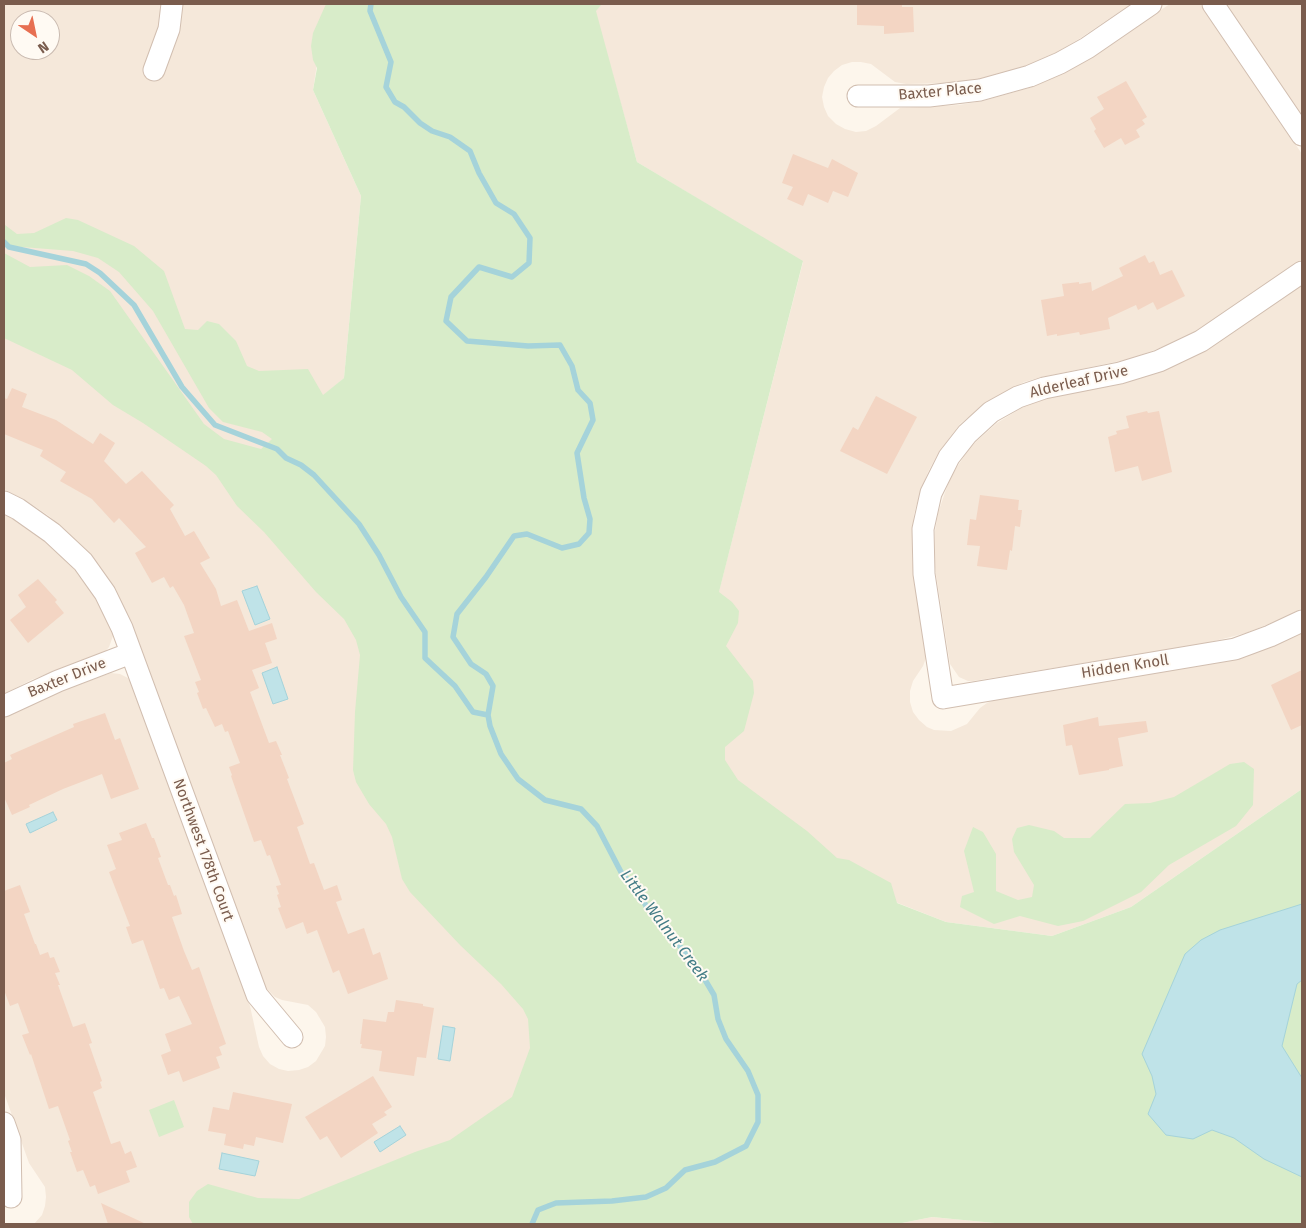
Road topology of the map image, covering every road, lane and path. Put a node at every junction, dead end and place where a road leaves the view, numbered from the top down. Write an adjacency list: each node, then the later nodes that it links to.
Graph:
1 (172, 4): 4 (street)
2 (1151, 4): 5 (street, Baxter Place)
3 (1213, 4): 6 (street)
4 (154, 70)
5 (858, 96)
6 (1302, 135)
7 (1302, 272): 11 (street, Alderleaf Drive)
8 (4, 502): 10 (street, Northwest 178th Court)
9 (1302, 621): 11 (street, Hidden Knoll)
10 (131, 653): 12 (street, Baxter Drive); 13 (street, Northwest 178th Court)
11 (943, 698)
12 (4, 706)
13 (292, 1037)
14 (4, 1123): 15 (street)
15 (11, 1197)

